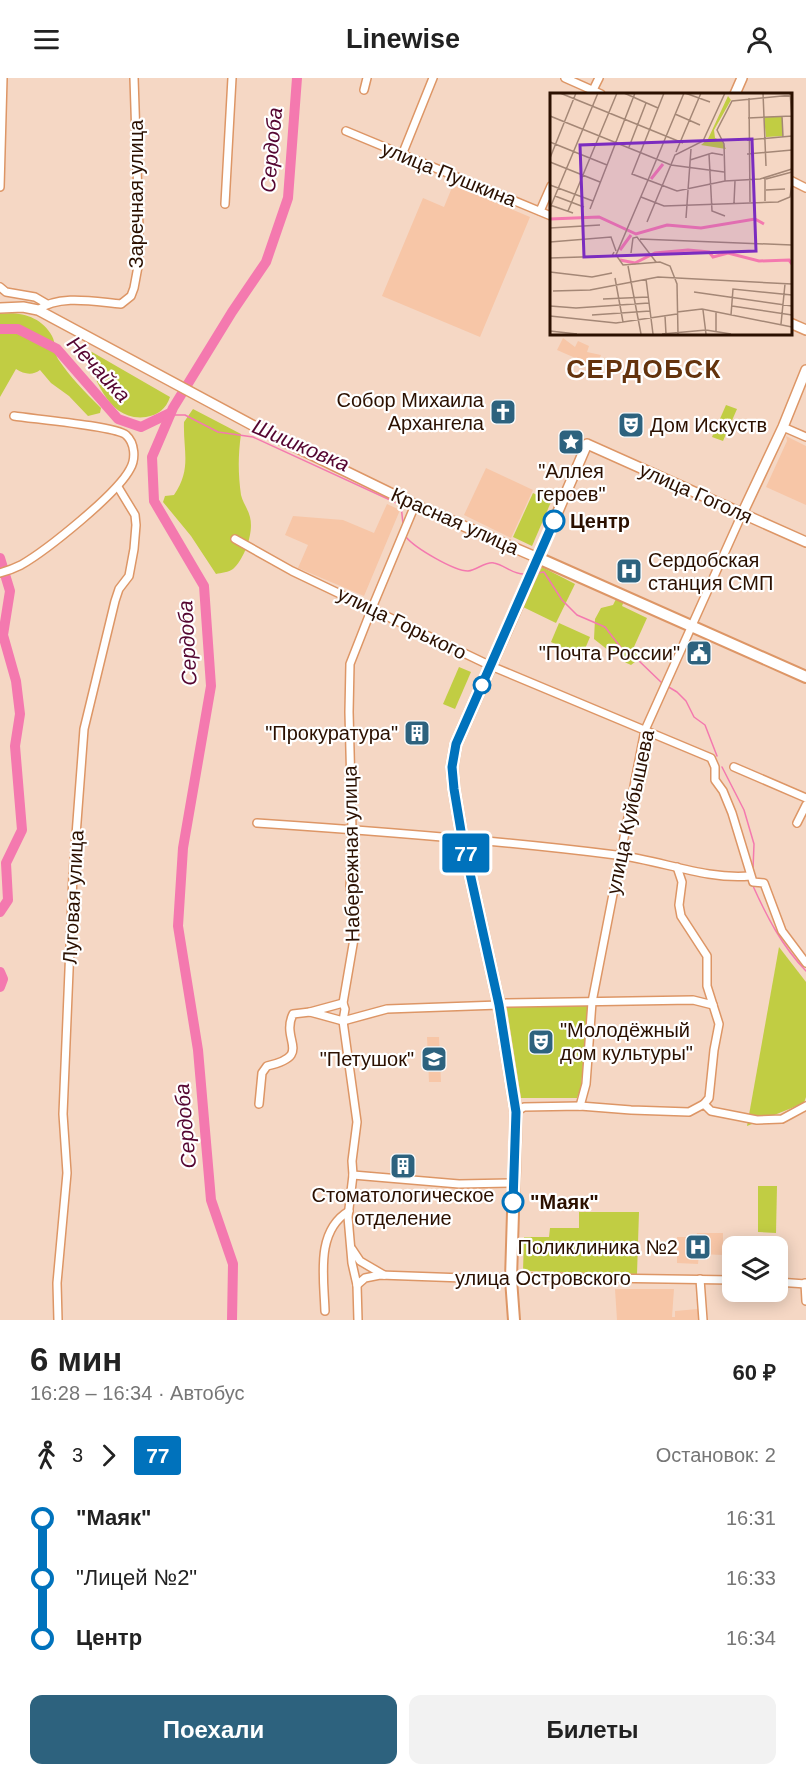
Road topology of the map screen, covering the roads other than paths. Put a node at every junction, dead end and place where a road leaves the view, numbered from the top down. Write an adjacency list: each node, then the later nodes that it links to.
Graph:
1 (3, 78): 15 (street)
2 (134, 78): 22 (street, Заречная улица)
3 (232, 78): 18 (street)
4 (367, 78): 9 (street)
5 (434, 78): 13 (street)
6 (565, 78): 10 (street)
7 (599, 78): 10 (street)
8 (742, 78): 11 (street)
9 (364, 90)
10 (592, 93)
11 (735, 93)
12 (346, 131): 13 (street, улица Пушкина)
13 (402, 155): 19 (street, улица Пушкина)
14 (791, 181): 17 (street)
15 (0, 188)
16 (550, 188): 19 (street)
17 (806, 188)
18 (225, 204)
19 (540, 211): 20 (street, улица Пушкина)
20 (550, 216)
21 (0, 287): 22 (street)
22 (47, 303): 24 (street)
23 (0, 308): 24 (street)
24 (38, 310): 32 (street, Красная улица)
25 (791, 324): 26 (street)
26 (806, 330)
27 (806, 370): 29 (street, улица Куйбышева)
28 (14, 416): 31 (street)
29 (783, 427): 30 (street); 33 (street, улица Куйбышева)
30 (806, 438)
31 (118, 487): 37 (street); 78 (street, Луговая улица)
32 (415, 505): 36 (street, Красная улица); 38 (street, Набережная улица)
33 (742, 514): 35 (street, улица Гоголя); 36 (street, улица Гоголя); 39 (street, улица Куйбышева)
34 (235, 539): 38 (street, улица Горького)
35 (806, 542)
36 (538, 558): 39 (main road, Красная улица); 40 (main road)
37 (0, 573)
38 (372, 608): 40 (street, улица Горького); 48 (street, Набережная улица)
39 (693, 627): 41 (main road, Красная улица); 42 (street, улица Куйбышева)
40 (491, 666): 42 (street, улица Горького); 49 (main road)
41 (806, 677)
42 (645, 730): 50 (street, улица Куйбышева); 52 (street, улица Горького)
43 (734, 767): 44 (street)
44 (806, 798)
45 (806, 805): 47 (street)
46 (257, 823): 48 (street)
47 (797, 823)
48 (352, 829): 49 (street); 55 (street, Набережная улица)
49 (462, 837): 50 (street); 56 (main road)
50 (619, 855): 51 (street); 54 (street, улица Куйбышева)
51 (676, 867): 52 (street); 57 (street)
52 (751, 878): 53 (street)
53 (806, 963)
54 (592, 1002): 56 (street); 57 (street); 62 (street, улица Куйбышева)
55 (343, 1003): 58 (street); 59 (street, Набережная улица)
56 (499, 1005): 59 (street); 64 (main road)
57 (713, 1005): 61 (street)
58 (310, 1012): 59 (street); 60 (street)
59 (343, 1021): 65 (street, Набережная улица)
60 (259, 1104)
61 (704, 1104): 62 (street); 63 (street)
62 (580, 1106): 64 (street)
63 (806, 1106)
64 (516, 1112): 66 (main road)
65 (353, 1175): 66 (street); 67 (street, Набережная улица)
66 (514, 1183): 70 (main road)
67 (349, 1210): 68 (street, Набережная улица); 77 (street)
68 (351, 1245): 69 (street); 75 (street, Набережная улица)
69 (386, 1276): 70 (street, улица Островского); 75 (street, улица Островского)
70 (511, 1279): 71 (street, улица Островского); 80 (main road)
71 (700, 1279): 72 (street, улица Островского); 81 (street)
72 (722, 1280)
73 (788, 1283): 74 (street)
74 (806, 1284): 76 (street)
75 (357, 1285): 79 (street, Набережная улица)
76 (806, 1301)
77 (325, 1311)
78 (58, 1320)
79 (358, 1320)
80 (514, 1320)
81 (703, 1320)

